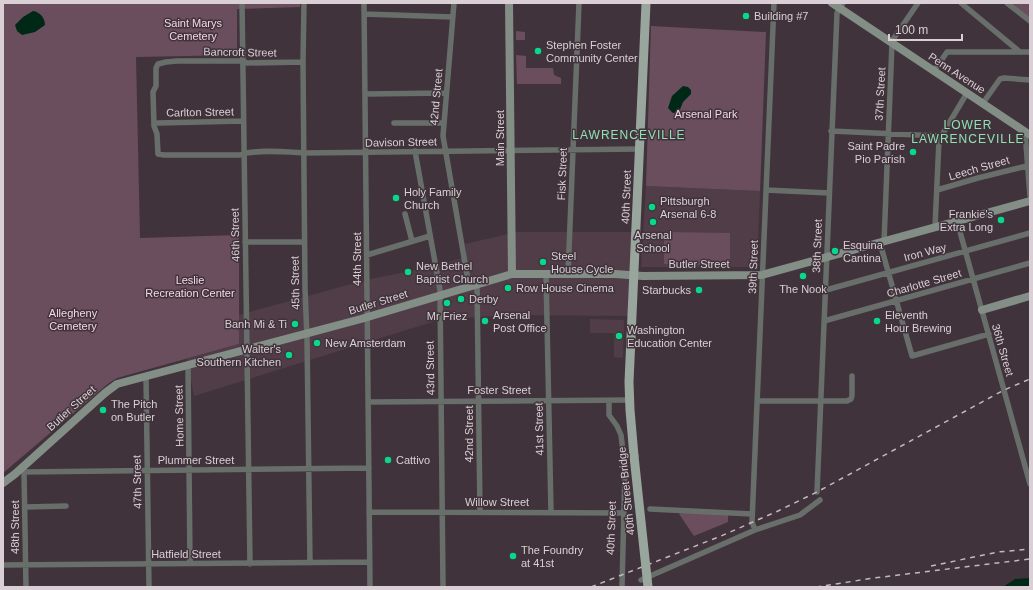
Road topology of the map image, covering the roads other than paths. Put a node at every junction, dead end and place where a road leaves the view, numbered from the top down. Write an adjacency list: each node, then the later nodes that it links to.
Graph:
1 (242, 3): 20 (street, 46th Street)
2 (304, 3): 21 (street, 45th Street)
3 (364, 3): 14 (street, 44th Street)
4 (454, 3): 15 (street, 42nd Street)
5 (509, 3): 37 (main road, Main Street)
6 (579, 3): 38 (street, Fisk Street)
7 (646, 3): 36 (main road, 40th Street)
8 (774, 3): 46 (street, 39th Street)
9 (832, 3): 13 (main road, Penn Avenue)
10 (918, 3): 17 (street, 37th Street)
11 (961, 3): 19 (street)
12 (1008, 3): 16 (street)
13 (841, 6): 17 (main road, Penn Avenue); 32 (street, 38th Street)
14 (364, 14): 15 (street); 26 (street, 44th Street)
15 (453, 17): 24 (street, 42nd Street)
16 (1030, 21)
17 (892, 43): 22 (main road, Penn Avenue); 33 (street, 37th Street)
18 (1029, 51): 19 (street)
19 (1020, 52): 22 (street)
20 (243, 61): 21 (street, Bancroft Street); 28 (street, 46th Street); 44 (street, Bancroft Street)
21 (303, 62): 43 (street, 45th Street)
22 (934, 71): 25 (main road, Penn Avenue)
23 (1030, 80): 27 (street)
24 (446, 93): 26 (street); 31 (street, 42nd Street)
25 (967, 93): 27 (main road, Penn Avenue); 35 (street)
26 (365, 94): 41 (street, 44th Street)
27 (983, 103): 34 (main road, Penn Avenue)
28 (243, 121): 29 (street, Carlton Street); 42 (street, 46th Street)
29 (158, 123)
30 (394, 123): 31 (street)
31 (444, 123): 40 (street, 42nd Street)
32 (831, 131): 33 (street); 48 (street, 38th Street)
33 (888, 134): 35 (street); 59 (street, 37th Street)
34 (1027, 134): 45 (street)
35 (940, 136): 47 (street)
36 (640, 149): 38 (street, Davison Street); 68 (main road, 40th Street)
37 (510, 150): 38 (street, Davison Street); 40 (street, Davison Street); 65 (main road, Main Street)
38 (573, 150): 67 (street, Fisk Street)
39 (415, 151): 40 (street, Davison Street); 41 (street, Davison Street); 55 (street, 43rd Street)
40 (446, 151): 71 (street, 42nd Street)
41 (365, 152): 43 (street, Davison Street); 61 (street, 44th Street)
42 (244, 153): 43 (street, Davison Street); 44 (street, Davison Street); 56 (street, 46th Street)
43 (304, 153): 57 (street, 45th Street)
44 (164, 155)
45 (1027, 166): 47 (street, Leech Street); 49 (street)
46 (766, 190): 48 (street); 69 (street, 39th Street)
47 (937, 190): 53 (street)
48 (829, 193): 62 (street, 38th Street)
49 (1030, 196)
50 (1030, 201): 52 (main road, Butler Street)
51 (405, 214): 58 (street)
52 (957, 221): 53 (main road, Butler Street); 60 (street, 36th Street)
53 (935, 227): 59 (main road, Butler Street)
54 (1030, 234): 60 (street, Iron Way)
55 (430, 236): 58 (street); 73 (street, 43rd Street)
56 (246, 242): 57 (street); 81 (street, 46th Street)
57 (304, 242): 79 (street, 45th Street)
58 (412, 242): 61 (street)
59 (882, 242): 62 (main road, Butler Street); 64 (street, 37th Street)
60 (965, 252): 64 (street, Iron Way); 70 (street, 36th Street)
61 (367, 255): 77 (street, 44th Street)
62 (827, 257): 69 (main road, Butler Street); 72 (street, 38th Street)
63 (1030, 263): 70 (street, Charlotte Street)
64 (889, 273): 72 (street, Iron Way); 75 (street, 37th Street)
65 (512, 274): 66 (main road, Butler Street); 71 (main road, Butler Street)
66 (546, 274): 67 (main road, Butler Street); 87 (street, 41st Street)
67 (568, 274): 68 (main road, Butler Street)
68 (634, 275): 69 (main road, Butler Street); 85 (main road, 40th Street)
69 (762, 275): 91 (street, 39th Street)
70 (973, 279): 75 (street, Charlotte Street); 76 (street, 36th Street)
71 (473, 285): 73 (main road, Butler Street); 86 (street, 42nd Street)
72 (826, 290): 78 (street, 38th Street)
73 (440, 295): 77 (main road, Butler Street); 89 (street, 43rd Street)
74 (1030, 296): 76 (main road)
75 (897, 301): 78 (street, Charlotte Street); 80 (street, 37th Street)
76 (982, 310): 80 (street, 36th Street)
77 (367, 318): 79 (main road, Butler Street); 92 (street, 44th Street)
78 (824, 321): 88 (street, 38th Street)
79 (306, 333): 81 (main road, Butler Street); 94 (street, 45th Street)
80 (989, 334): 100 (street, 36th Street)
81 (247, 350): 82 (main road, Butler Street); 98 (street, 46th Street)
82 (188, 365): 83 (main road, Butler Street); 97 (street, Home Street)
83 (146, 376): 95 (main road, Butler Street); 96 (street, 47th Street)
84 (852, 376): 88 (street)
85 (629, 396): 90 (street, Foster Street); 126 (main road, 40th Street Bridge, bridge)
86 (479, 400): 87 (street, Foster Street); 89 (street, Foster Street); 108 (street, 42nd Street)
87 (548, 400): 90 (street, Foster Street); 109 (street, 41st Street)
88 (821, 400): 91 (street); 101 (street, 38th Street)
89 (440, 401): 92 (street, Foster Street); 107 (street, 43rd Street)
90 (609, 401): 110 (street, 40th Street)
91 (758, 401): 111 (street, 39th Street)
92 (368, 402): 93 (street, 44th Street)
93 (368, 468): 94 (street, Plummer Street); 106 (street, 44th Street)
94 (309, 469): 98 (street, Plummer Street); 114 (street, 45th Street)
95 (23, 470): 96 (street, Plummer Street); 99 (main road, Butler Street); 104 (street, 48th Street)
96 (147, 470): 97 (street, Plummer Street); 115 (street, 47th Street)
97 (189, 470): 98 (street, Plummer Street); 116 (street, Home Street)
98 (249, 470): 117 (street, 46th Street)
99 (3, 483)
100 (1030, 484)
101 (817, 492)
102 (820, 500): 112 (street)
103 (66, 506): 104 (street)
104 (25, 507): 119 (street, 48th Street)
105 (650, 509): 111 (street)
106 (369, 512): 107 (street, Willow Street); 113 (street, 44th Street)
107 (441, 512): 108 (street, Willow Street); 124 (street, 43rd Street)
108 (480, 512): 109 (street, Willow Street)
109 (551, 512): 110 (street, Willow Street)
110 (624, 513): 125 (street, 40th Street)
111 (752, 514): 112 (street, 39th Street)
112 (755, 530): 120 (street)
113 (370, 562): 114 (street, Hatfield Street); 123 (street, 44th Street)
114 (310, 563): 117 (street, Hatfield Street)
115 (148, 564): 116 (street, Hatfield Street); 119 (street, Hatfield Street); 122 (street, 47th Street)
116 (190, 564): 117 (street, Hatfield Street)
117 (250, 564)
118 (3, 565): 119 (street, Hatfield Street)
119 (26, 565): 121 (street, 48th Street)
120 (641, 580)
121 (26, 587)
122 (148, 587)
123 (370, 587)
124 (443, 587)
125 (622, 587)
126 (648, 587)

